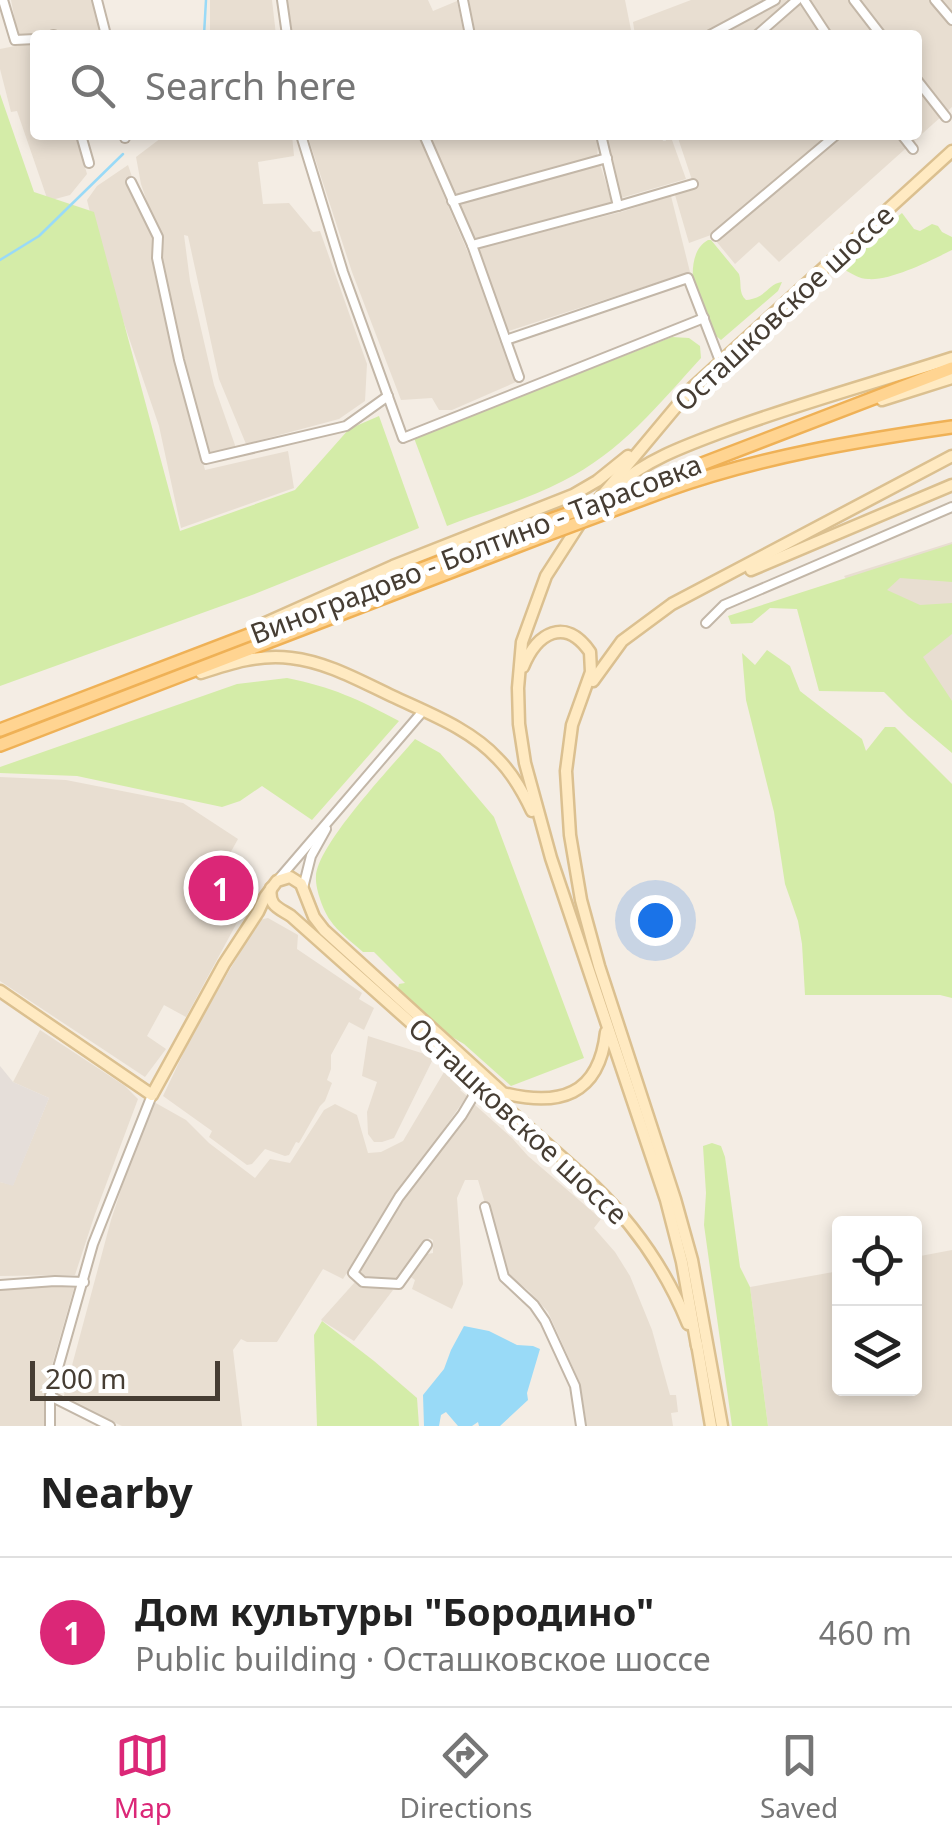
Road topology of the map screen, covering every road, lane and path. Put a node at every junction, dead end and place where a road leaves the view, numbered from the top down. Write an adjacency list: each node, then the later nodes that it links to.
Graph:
1 (3, 0): 17 (street)
2 (96, 0): 10 (street)
3 (282, 0): 11 (street)
4 (463, 0): 12 (street)
5 (775, 0): 13 (street)
6 (801, 0): 14 (street); 15 (street)
7 (854, 0): 16 (street)
8 (935, 0): 9 (street)
9 (952, 20)
10 (105, 30)
11 (286, 30)
12 (469, 30)
13 (719, 30)
14 (763, 30)
15 (822, 30)
16 (878, 30)
17 (30, 38)
18 (922, 86): 19 (street)
19 (946, 117)
20 (83, 140): 29 (street)
21 (303, 140): 43 (street)
22 (426, 140): 32 (street)
23 (602, 140): 28 (street)
24 (830, 140): 34 (street)
25 (906, 140): 26 (street)
26 (912, 149)
27 (952, 151): 39 (main road, Осташковское шоссе)
28 (607, 158): 32 (street); 33 (street)
29 (89, 163)
30 (130, 182): 43 (street)
31 (693, 184): 33 (street)
32 (452, 201): 35 (street)
33 (618, 206): 35 (street)
34 (716, 236)
35 (472, 246): 37 (street)
36 (704, 318): 37 (street); 39 (street); 43 (street)
37 (506, 340): 41 (street)
38 (952, 358): 51 (main road)
39 (720, 361): 46 (main road, Осташковское шоссе)
40 (952, 368): 45 (main road, Виноградово - Болтино - Тарасовка)
41 (519, 376)
42 (952, 378): 45 (main road)
43 (388, 396)
44 (952, 428): 48 (main road, Виноградово - Болтино - Тарасовка)
45 (788, 430): 48 (main road, Виноградово - Болтино - Тарасовка)
46 (648, 440): 51 (main road, Осташковское шоссе); 54 (main road)
47 (952, 456): 52 (main road)
48 (664, 484): 54 (main road, Виноградово - Болтино - Тарасовка, bridge); 57 (main road, Виноградово - Болтино - Тарасовка, bridge)
49 (952, 484): 52 (main road)
50 (952, 506): 53 (street)
51 (587, 513): 55 (main road)
52 (672, 604): 56 (main road)
53 (706, 623)
54 (202, 653): 59 (main road, Виноградово - Болтино - Тарасовка)
55 (518, 688): 56 (main road); 62 (main road)
56 (581, 701): 77 (main road)
57 (114, 702): 58 (main road); 60 (main road, Виноградово - Болтино - Тарасовка)
58 (422, 710): 61 (street); 62 (main road)
59 (0, 730)
60 (0, 745)
61 (334, 816): 63 (street); 64 (street)
62 (546, 842): 68 (main road)
63 (274, 884): 64 (main road); 65 (main road); 66 (main road)
64 (304, 892): 65 (main road); 68 (main road, Осташковское шоссе)
65 (281, 910): 66 (main road); 71 (main road, Осташковское шоссе)
66 (258, 912): 69 (main road)
67 (0, 991): 70 (main road)
68 (607, 1024): 77 (main road)
69 (163, 1076): 70 (main road); 72 (main road)
70 (132, 1081): 72 (main road)
71 (480, 1086): 74 (street); 77 (main road, Осташковское шоссе)
72 (152, 1095): 75 (street)
73 (484, 1207): 81 (street)
74 (427, 1245)
75 (84, 1282): 76 (street); 78 (street)
76 (0, 1285)
77 (701, 1345): 82 (main road, Осташковское шоссе); 83 (main road, Осташковское шоссе)
78 (50, 1396): 79 (street); 80 (street)
79 (50, 1426)
80 (110, 1426)
81 (582, 1426)
82 (712, 1426)
83 (722, 1426)

